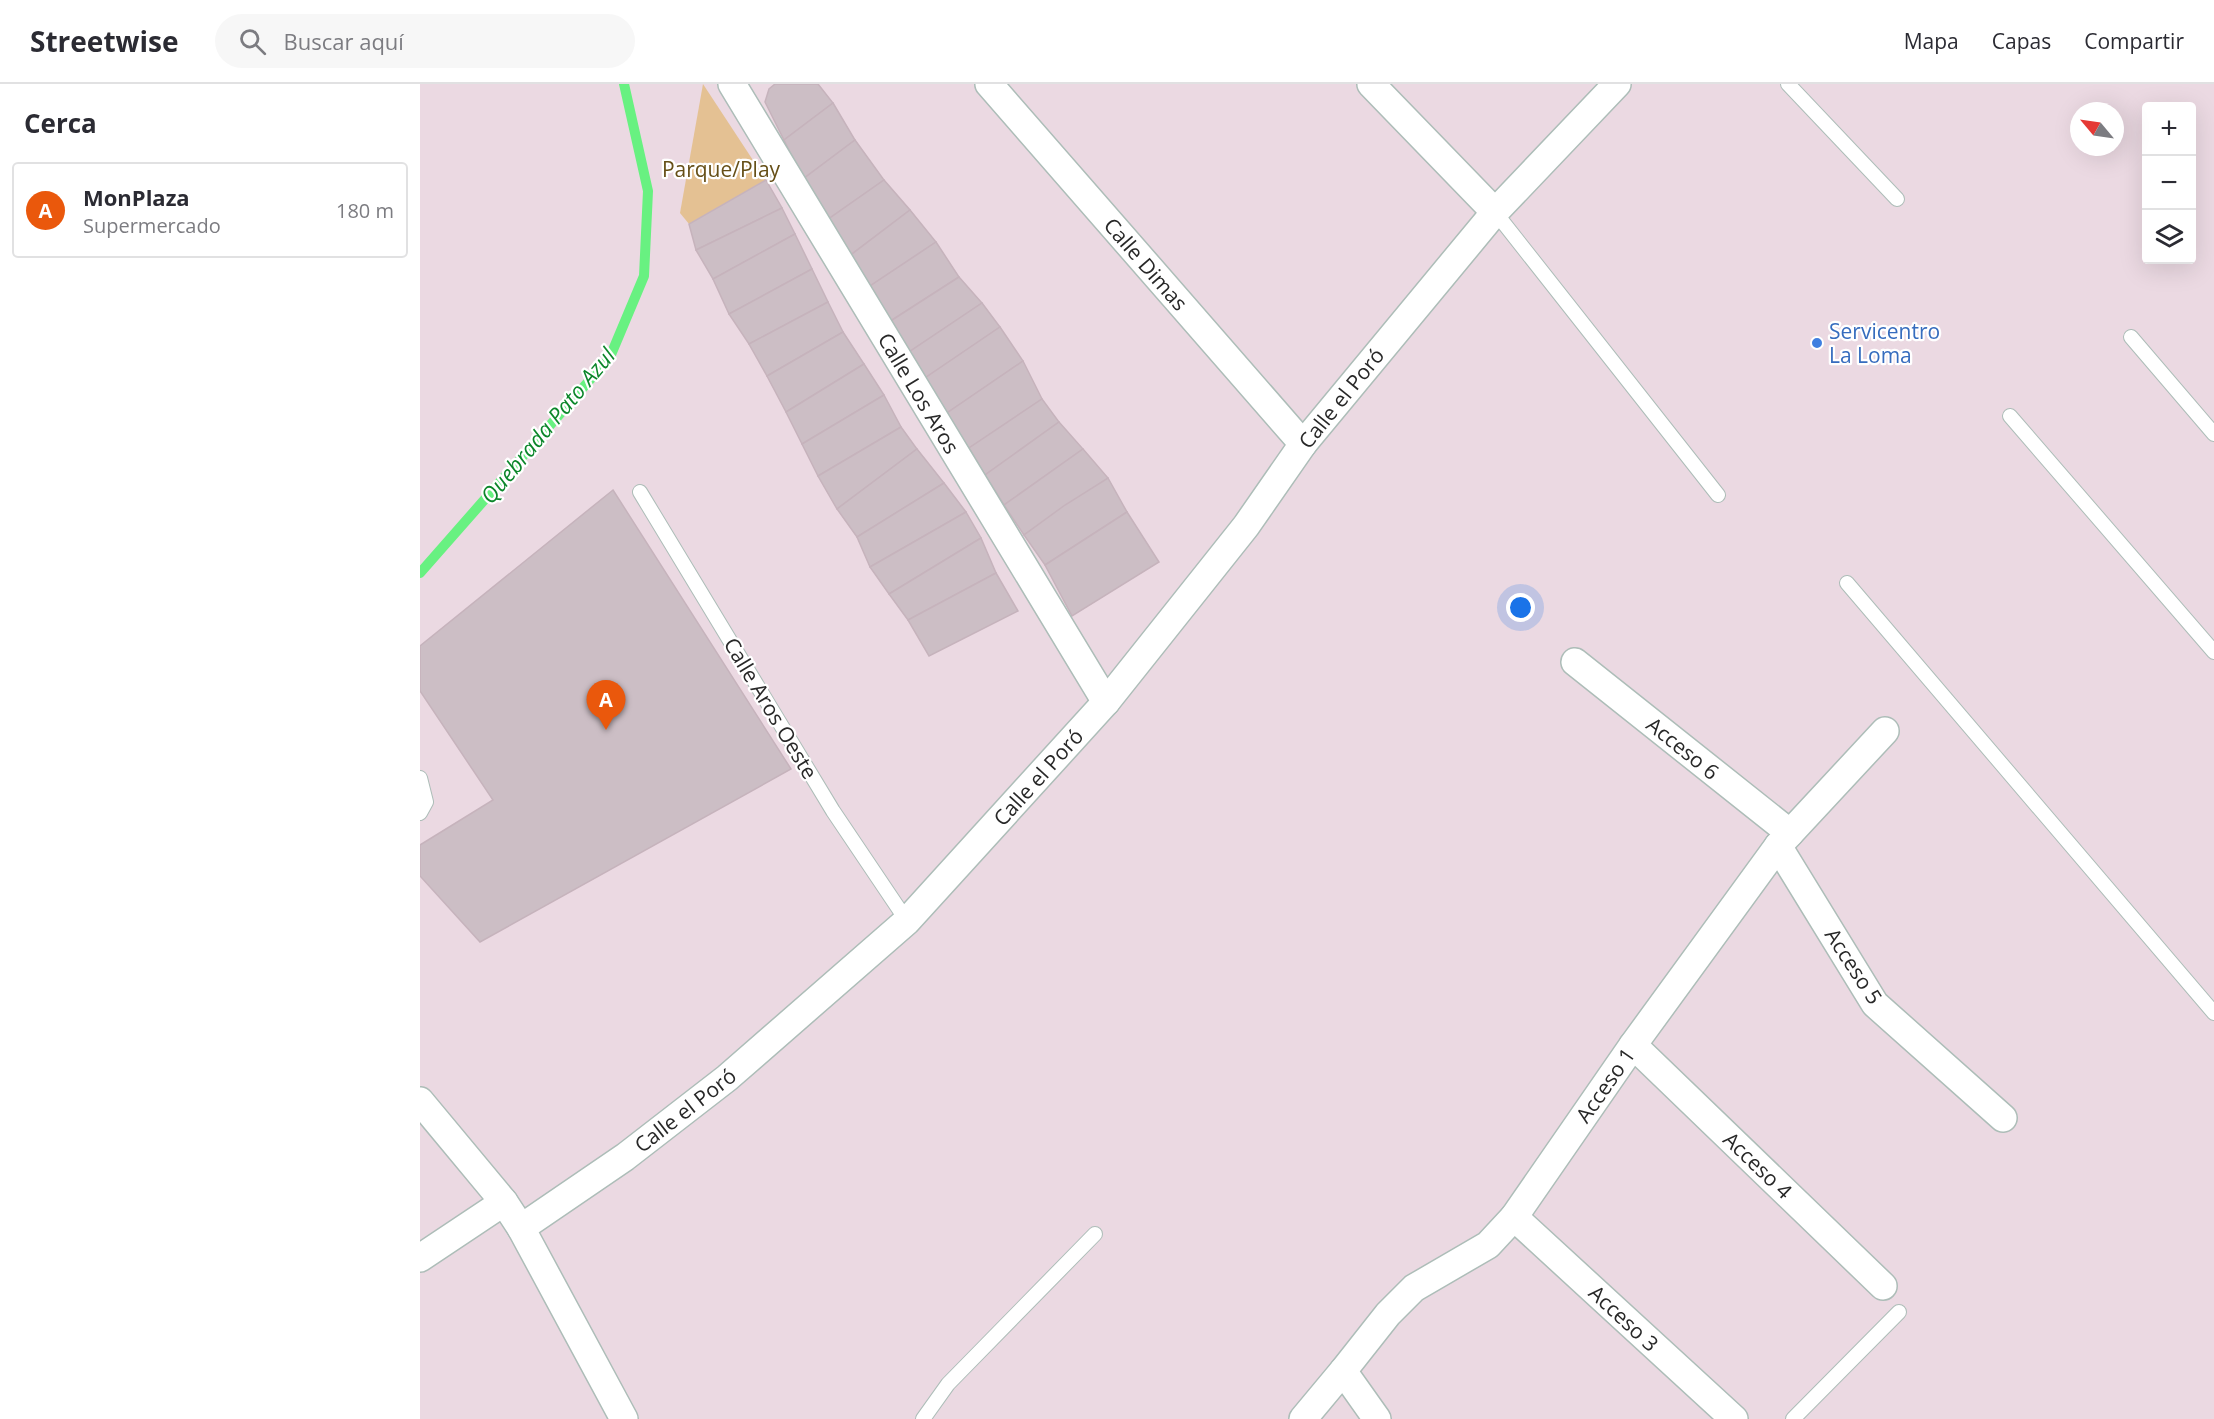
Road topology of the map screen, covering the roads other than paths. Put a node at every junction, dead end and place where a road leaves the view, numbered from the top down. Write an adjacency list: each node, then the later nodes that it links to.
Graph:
1 (732, 84): 17 (street, Calle Los Aros)
2 (989, 84): 11 (street, Calle Dimas)
3 (1371, 84): 7 (street)
4 (1617, 84): 7 (street, Calle el Poró)
5 (1788, 84): 6 (lane)
6 (1897, 199)
7 (1495, 212): 11 (street, Calle el Poró); 13 (lane)
8 (2131, 337): 10 (lane)
9 (2010, 416): 15 (lane)
10 (2214, 434)
11 (1303, 444): 17 (street, Calle el Poró)
12 (640, 492): 22 (lane, Calle Aros Oeste)
13 (1718, 495)
14 (1847, 583): 23 (lane)
15 (2214, 652)
16 (1575, 662): 21 (street, Acceso 6)
17 (1106, 702): 22 (street, Calle el Poró)
18 (1885, 731): 21 (street, Acceso 1)
19 (420, 778): 20 (lane)
20 (420, 813)
21 (1784, 840): 24 (street, Acceso 1); 26 (street, Acceso 5)
22 (907, 921): 29 (street, Calle el Poró)
23 (2214, 1012)
24 (1633, 1045): 28 (street, Acceso 1); 32 (street, Acceso 4)
25 (420, 1101): 27 (street)
26 (2003, 1118)
27 (504, 1202): 29 (street); 31 (street)
28 (1514, 1217): 34 (street, Acceso 1); 39 (street, Acceso 3)
29 (522, 1228): 35 (street)
30 (1095, 1234): 36 (lane)
31 (420, 1258)
32 (1883, 1286)
33 (1899, 1312): 40 (lane)
34 (1343, 1371): 37 (street, Acceso 1); 38 (street)
35 (624, 1419)
36 (923, 1419)
37 (1303, 1419)
38 (1377, 1419)
39 (1734, 1419)
40 (1793, 1419)

